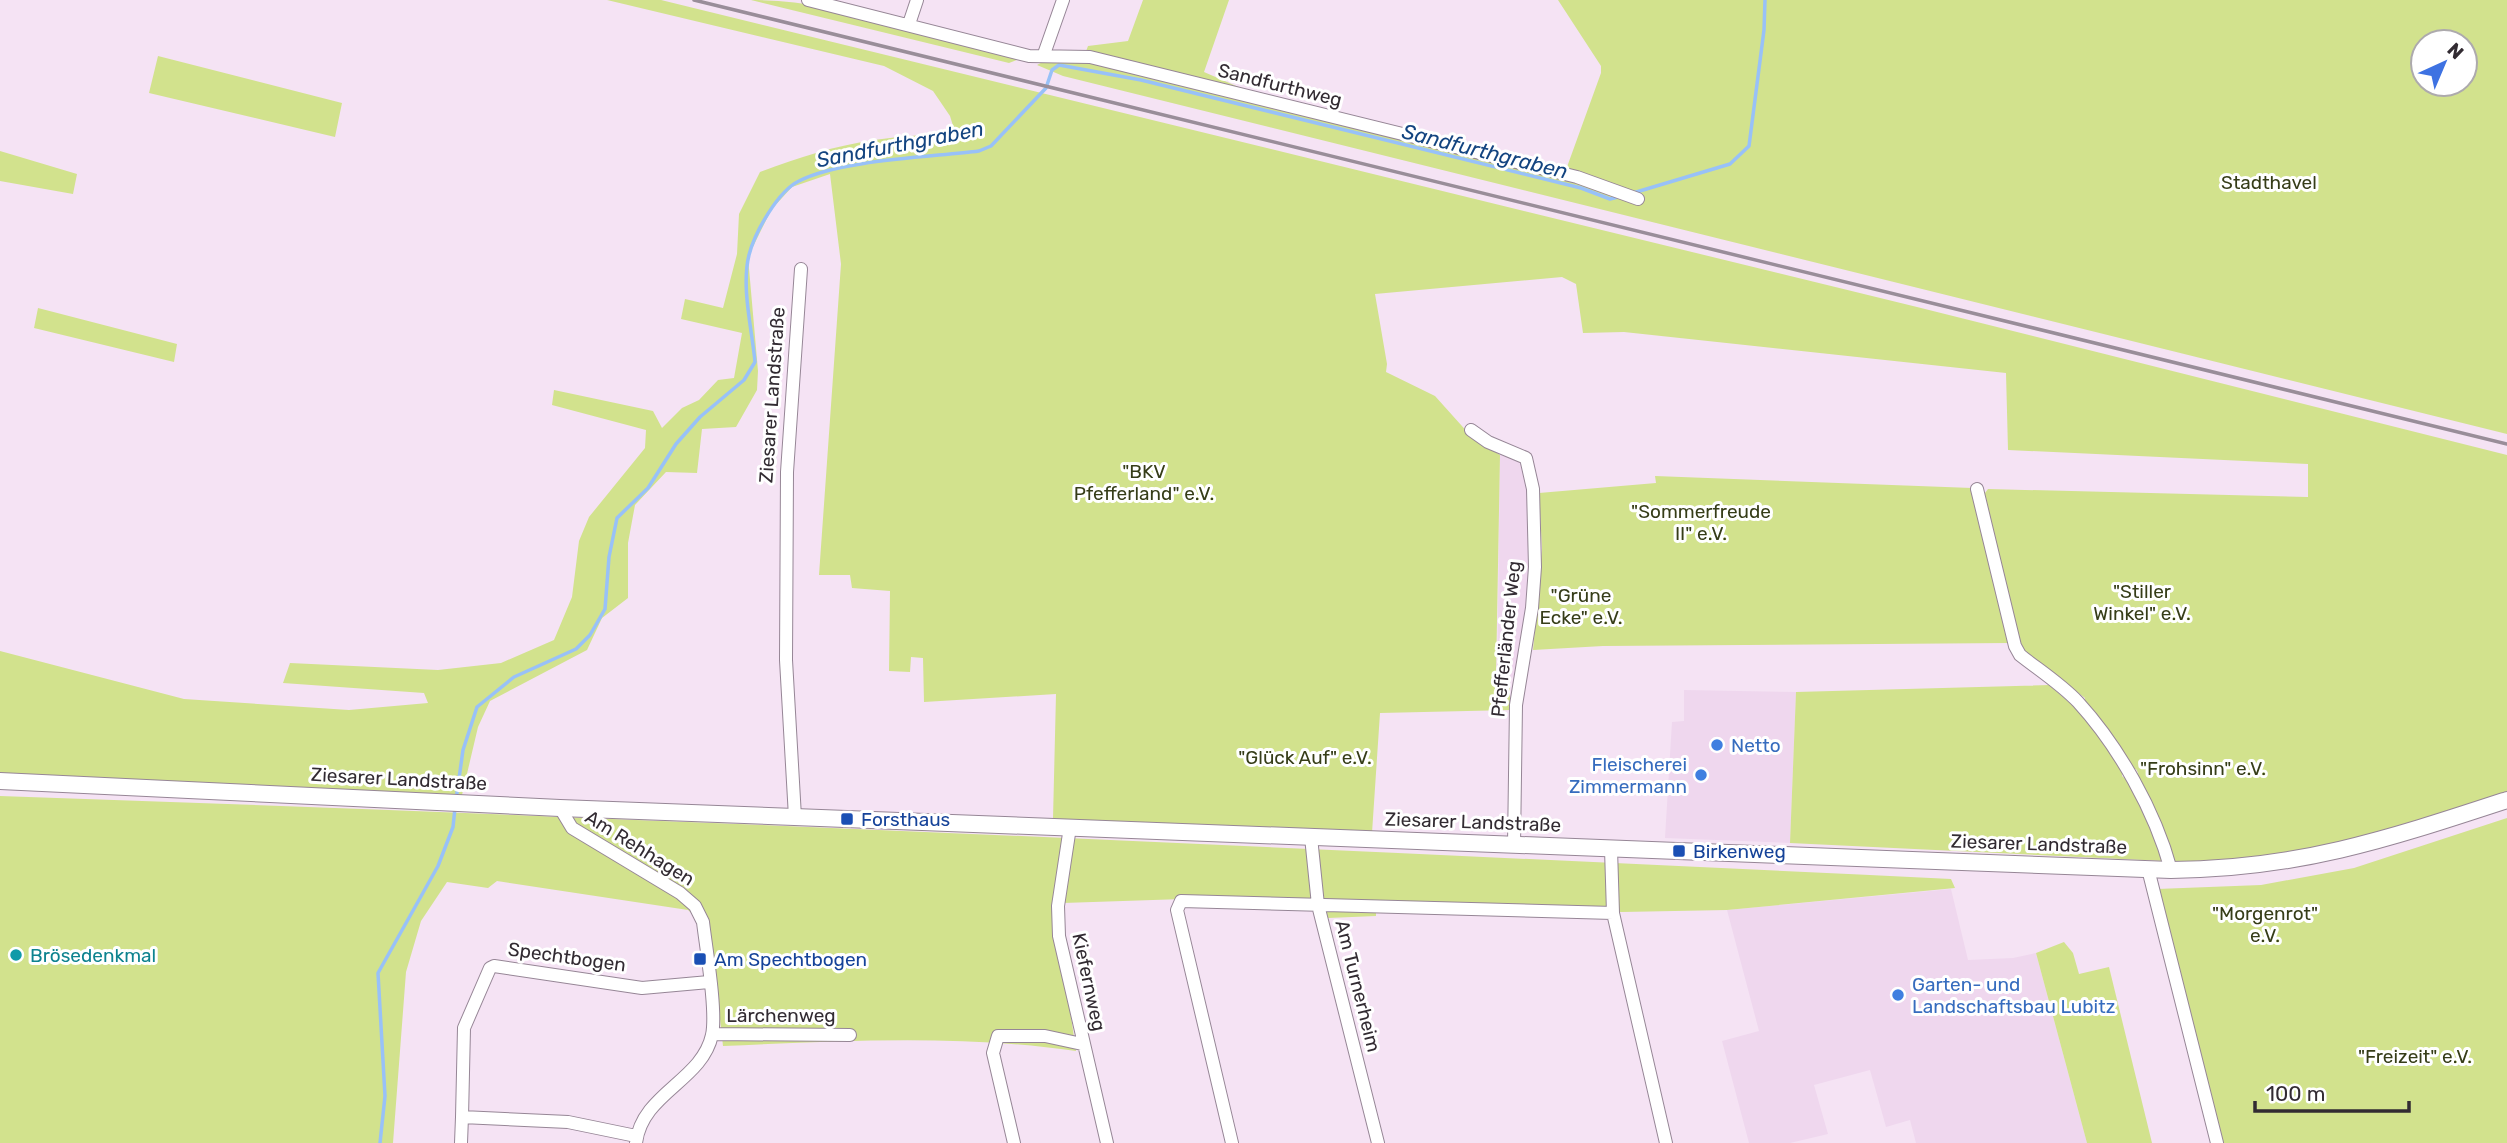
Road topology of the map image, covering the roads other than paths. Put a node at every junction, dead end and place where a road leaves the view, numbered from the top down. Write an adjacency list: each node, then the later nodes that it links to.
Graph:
1 (808, 0): 4 (street, Sandfurthweg)
2 (917, 0): 4 (street)
3 (1063, 0): 5 (street)
4 (909, 24): 5 (street, Sandfurthweg)
5 (1044, 54): 6 (street, Sandfurthweg)
6 (1638, 199)
7 (801, 269): 13 (street, Ziesarer Landstraße)
8 (1471, 430): 16 (street, Pfefferländer Weg)
9 (1977, 489): 19 (street)
10 (0, 781): 12 (main road, Ziesarer Landstraße)
11 (2507, 800): 19 (main road, Ziesarer Landstraße)
12 (560, 808): 13 (main road, Ziesarer Landstraße); 22 (street, Am Rehhagen)
13 (795, 817): 14 (main road, Ziesarer Landstraße)
14 (1070, 827): 15 (main road, Ziesarer Landstraße); 25 (street, Kiefernweg)
15 (1311, 837): 16 (main road, Ziesarer Landstraße); 20 (street, Am Turnerheim)
16 (1514, 845): 17 (main road, Ziesarer Landstraße)
17 (1611, 849): 18 (main road, Ziesarer Landstraße); 21 (street)
18 (2148, 869): 19 (main road, Ziesarer Landstraße); 34 (street, Ziesarer Landstraße)
19 (2171, 870)
20 (1318, 905): 21 (street); 31 (street); 32 (street, Am Turnerheim)
21 (1613, 913): 33 (street)
22 (709, 982): 23 (street, Am Rehhagen); 26 (street, Spechtbogen)
23 (712, 1034): 24 (street, Lärchenweg); 27 (street)
24 (850, 1035)
25 (1082, 1044): 29 (street); 30 (street, Kiefernweg)
26 (462, 1117): 27 (street); 28 (street, Spechtbogen)
27 (636, 1139)
28 (461, 1143)
29 (1014, 1143)
30 (1107, 1143)
31 (1231, 1143)
32 (1378, 1143)
33 (1666, 1143)
34 (2217, 1143)

